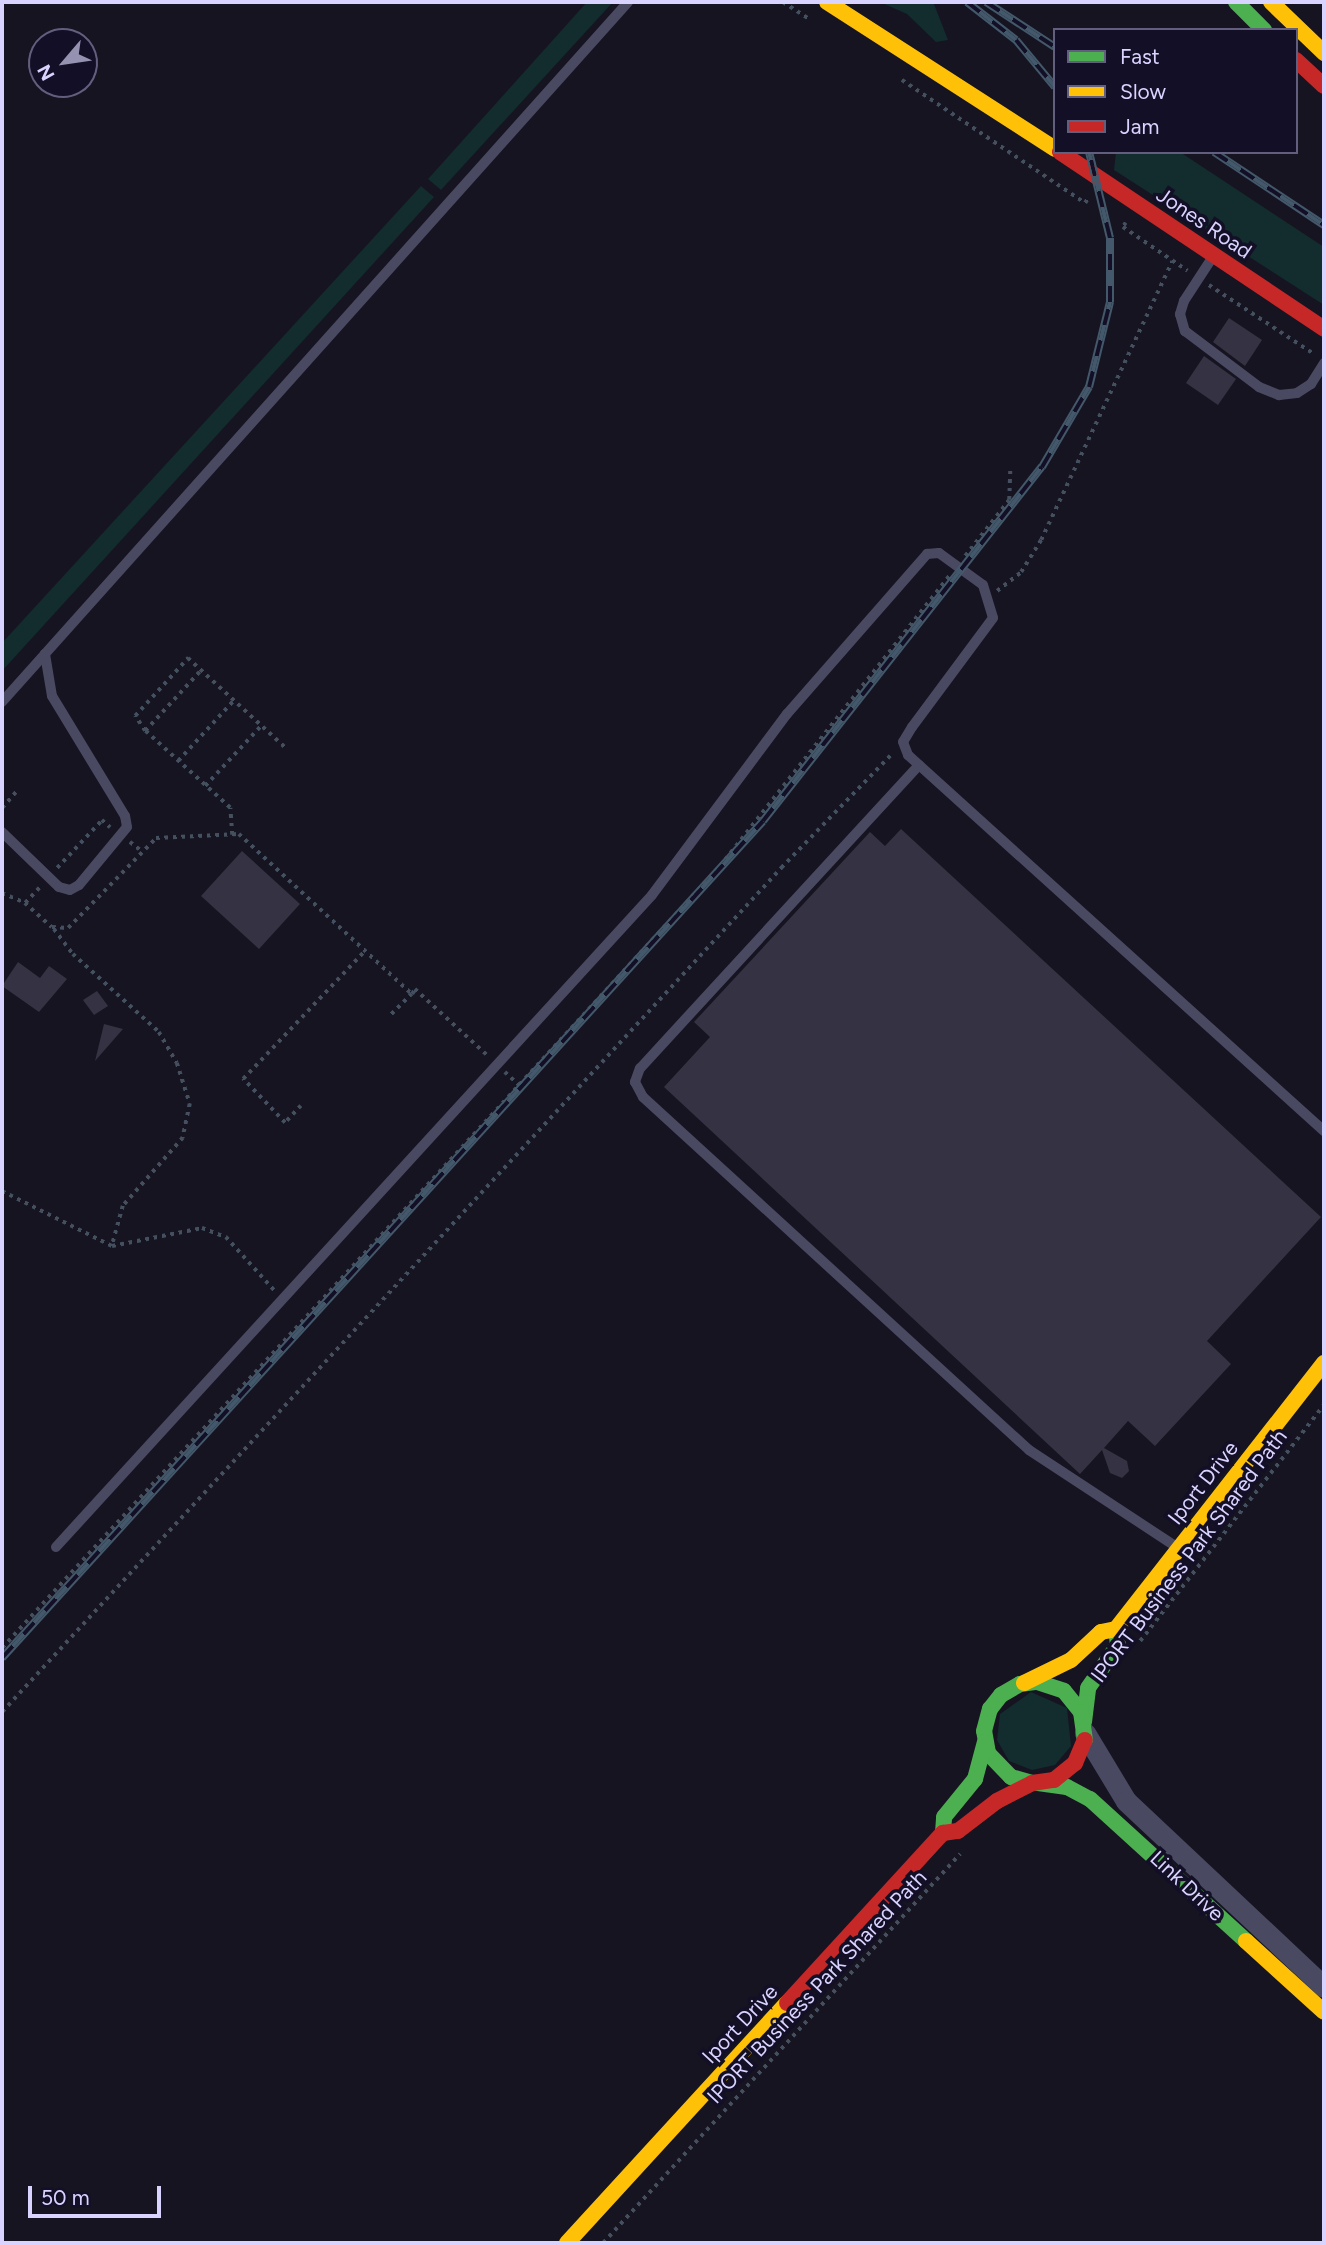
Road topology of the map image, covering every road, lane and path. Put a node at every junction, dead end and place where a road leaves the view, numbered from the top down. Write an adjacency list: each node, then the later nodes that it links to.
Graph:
1 (628, 2): 25 (lane)
2 (783, 2): 6 (path)
3 (827, 2): 12 (main road)
4 (1236, 2): 7 (main road)
5 (1271, 2): 8 (main road)
6 (814, 22)
7 (1262, 28)
8 (1324, 53)
9 (1298, 62): 11 (main road)
10 (895, 76): 14 (path)
11 (1324, 86)
12 (1053, 148)
13 (1063, 154): 16 (main road, Jones Road)
14 (1097, 203)
15 (1116, 216): 18 (path)
16 (1185, 235): 17 (main road, Jones Road); 18 (path)
17 (1214, 254): 19 (lane); 20 (main road, Jones Road)
18 (1173, 260): 19 (path); 24 (path)
19 (1199, 278): 21 (path); 21 (lane)
20 (1324, 329)
21 (1324, 362)
22 (1010, 468): 23 (path)
23 (957, 566): 24 (lane); 49 (lane); 50 (path)
24 (989, 596): 31 (lane)
25 (45, 654): 28 (lane); 40 (lane)
26 (201, 670): 27 (path); 30 (path); 30 (path)
27 (234, 700): 29 (path); 33 (path)
28 (2, 702)
29 (262, 725): 32 (path); 35 (path)
30 (145, 731): 33 (path)
31 (903, 742): 34 (lane); 64 (path)
32 (286, 748)
33 (178, 761): 35 (path)
34 (919, 765): 52 (lane); 59 (lane)
35 (205, 786): 39 (path)
36 (17, 791): 37 (path)
37 (2, 808)
38 (2, 832): 42 (lane)
39 (232, 835): 41 (path); 46 (path)
40 (122, 836): 41 (path); 42 (lane); 42 (path)
41 (143, 852): 45 (path)
42 (49, 877): 44 (path)
43 (2, 893): 44 (path)
44 (25, 902): 45 (path)
45 (52, 927): 54 (path)
46 (365, 951): 47 (path); 51 (path)
47 (412, 994): 48 (path); 49 (path)
48 (389, 1017)
49 (498, 1065): 50 (path); 55 (lane)
50 (519, 1085): 62 (path)
51 (301, 1106)
52 (1324, 1130)
53 (2, 1192): 54 (path)
54 (112, 1246): 55 (path)
55 (283, 1300): 58 (lane)
56 (1324, 1363): 59 (main road, Iport Drive)
57 (1324, 1405): 61 (path, IPORT Business Park Shared Path)
58 (56, 1547)
59 (1179, 1549): 60 (main road, Iport Drive)
60 (1116, 1629): 63 (main road, Iport Drive); 65 (main road, Iport Drive)
61 (1135, 1647)
62 (2, 1648)
63 (1020, 1684): 65 (main road); 66 (main road)
64 (2, 1712)
65 (1085, 1728): 67 (main road); 70 (street, Link Drive)
66 (985, 1742): 67 (main road); 68 (main road, Iport Drive)
67 (1035, 1783): 68 (main road, Iport Drive); 71 (main road, Link Drive)
68 (943, 1833): 72 (main road, Iport Drive)
69 (967, 1847): 73 (path, IPORT Business Park Shared Path)
70 (1324, 1987)
71 (1324, 2012)
72 (567, 2243)
73 (603, 2243)

